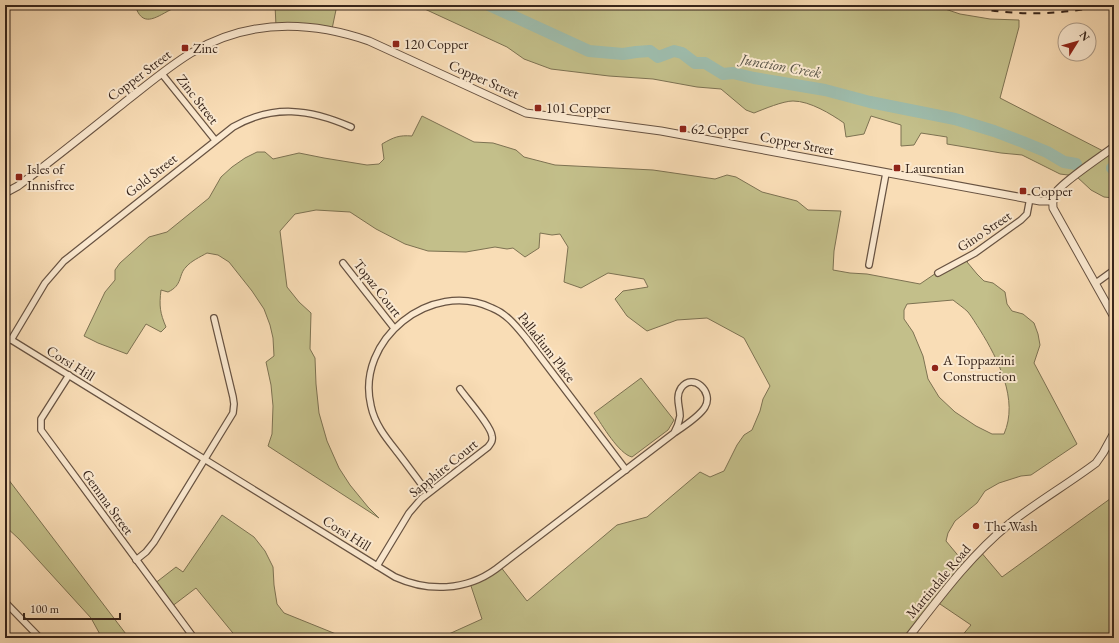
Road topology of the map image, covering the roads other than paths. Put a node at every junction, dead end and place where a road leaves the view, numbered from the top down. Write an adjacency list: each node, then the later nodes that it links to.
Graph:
1 (162, 74): 3 (street, Zinc Street); 5 (street, Copper Street); 6 (street, Copper Street)
2 (351, 127): 3 (street, Gold Street)
3 (215, 140): 18 (street, Gold Street)
4 (1114, 147): 8 (street)
5 (886, 173): 7 (street, Copper Street); 10 (street)
6 (5, 193)
7 (1030, 198): 8 (street, Copper Street); 12 (street, Gino Street)
8 (1053, 200): 13 (street)
9 (343, 263): 16 (street, Topaz Court)
10 (869, 265)
11 (1114, 270): 13 (street)
12 (938, 273)
13 (1096, 284): 14 (street)
14 (1114, 316)
15 (214, 318): 23 (street)
16 (394, 328): 24 (street, Palladium Place); 25 (street, Palladium Place)
17 (5, 336): 18 (street, Corsi Hill)
18 (11, 340): 19 (street, Corsi Hill)
19 (69, 375): 23 (street, Corsi Hill); 26 (street, Gemma Street)
20 (460, 389): 25 (street, Sapphire Court)
21 (674, 433): 21 (street, Corsi Hill); 24 (street, Corsi Hill)
22 (1114, 433): 31 (street, Martindale Road)
23 (205, 459): 26 (street); 27 (street, Corsi Hill)
24 (626, 470): 27 (street, Corsi Hill)
25 (427, 492): 27 (street, Sapphire Court)
26 (136, 560): 30 (street, Gemma Street)
27 (377, 566)
28 (5, 602): 29 (street)
29 (40, 638)
30 (194, 638)
31 (908, 638)

